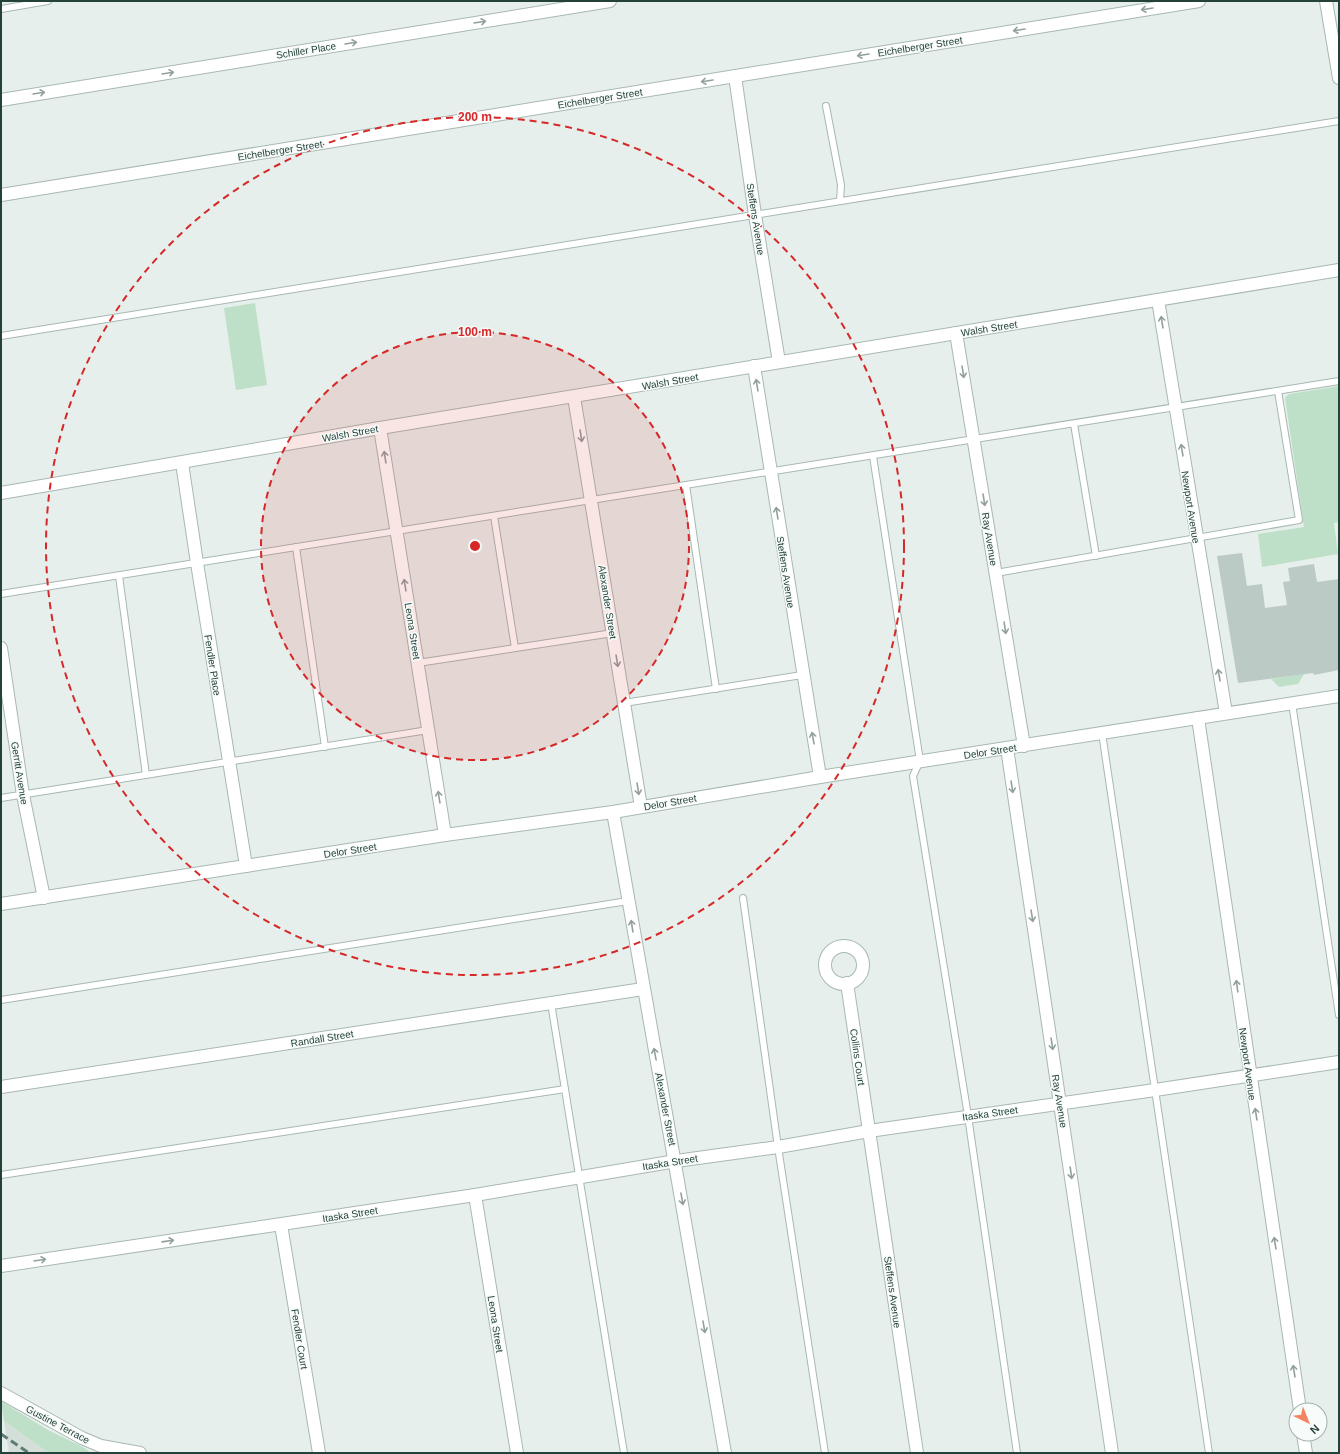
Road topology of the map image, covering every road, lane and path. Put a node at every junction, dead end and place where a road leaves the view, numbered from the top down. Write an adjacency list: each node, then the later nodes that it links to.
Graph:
1 (48, 1): 5 (lane)
2 (610, 1): 8 (street, Schiller Place, one-way to 2)
3 (1199, 1): 6 (street, Eichelberger Street, one-way to 6)
4 (1326, 1): 7 (street)
5 (1, 9)
6 (735, 76): 11 (street, Eichelberger Street, one-way to 11); 13 (street, Steffens Avenue)
7 (1339, 78)
8 (1, 100)
9 (826, 106): 12 (lane)
10 (1339, 121): 12 (lane)
11 (1, 195)
12 (840, 201): 13 (lane)
13 (754, 215): 17 (lane); 18 (street, Steffens Avenue)
14 (1339, 270): 15 (street, Walsh Street)
15 (1158, 300): 16 (street, Walsh Street); 23 (street, Newport Avenue, one-way to 15)
16 (956, 333): 18 (street, Walsh Street); 26 (street, Ray Avenue, one-way to 26)
17 (1, 336)
18 (779, 362): 19 (street, Walsh Street)
19 (754, 366): 22 (street, Walsh Street); 29 (street, Steffens Avenue, one-way to 19)
20 (1339, 381): 21 (lane)
21 (1278, 391): 23 (lane); 35 (lane)
22 (574, 397): 25 (street, Walsh Street); 32 (street, Alexander Street, one-way to 32)
23 (1175, 408): 24 (lane); 35 (street, Newport Avenue, one-way to 23)
24 (1074, 424): 26 (lane); 37 (lane)
25 (380, 428): 28 (street, Walsh Street); 34 (street, Leona Street, one-way to 25)
26 (974, 440): 27 (lane); 39 (street, Ray Avenue, one-way to 39)
27 (873, 456): 29 (lane); 58 (lane)
28 (182, 463): 31 (street, Walsh Street); 38 (street, Fendler Place)
29 (771, 472): 30 (lane); 46 (street, Steffens Avenue, one-way to 29)
30 (686, 485): 32 (lane); 47 (lane)
31 (1, 493)
32 (591, 500): 33 (lane); 42 (street, Alexander Street)
33 (494, 516): 34 (lane); 44 (lane)
34 (396, 532): 36 (lane); 45 (street, Leona Street, one-way to 34)
35 (1196, 539): 37 (lane); 51 (street, Newport Avenue, one-way to 35)
36 (296, 547): 38 (lane); 56 (lane)
37 (1096, 556): 39 (lane)
38 (197, 563): 40 (lane); 59 (street, Fendler Place)
39 (996, 573): 55 (street, Ray Avenue, one-way to 55)
40 (119, 576): 41 (lane); 60 (lane)
41 (1, 594)
42 (613, 633): 44 (lane); 49 (street, Alexander Street, one-way to 49)
43 (1, 648): 62 (street, Gerritt Avenue)
44 (514, 648): 45 (lane)
45 (418, 663): 53 (street, Leona Street)
46 (802, 675): 47 (lane); 61 (street, Steffens Avenue, one-way to 46)
47 (716, 689): 49 (lane)
48 (1339, 696): 50 (street, Delor Street)
49 (624, 703): 64 (street, Alexander Street, one-way to 64)
50 (1292, 703): 51 (street, Delor Street); 76 (lane)
51 (1226, 713): 52 (street, Delor Street)
52 (1198, 718): 54 (street, Delor Street); 78 (street, Newport Avenue, one-way to 52)
53 (428, 730): 56 (lane); 66 (street, Leona Street, one-way to 53)
54 (1102, 733): 55 (street, Delor Street); 81 (lane)
55 (1024, 746): 57 (street, Delor Street)
56 (325, 747): 59 (lane)
57 (1007, 748): 58 (street, Delor Street); 82 (street, Ray Avenue, one-way to 82)
58 (920, 761): 61 (street, Delor Street); 83 (lane)
59 (230, 762): 60 (lane); 67 (street, Fendler Place)
60 (146, 775): 62 (lane)
61 (820, 777): 64 (street, Delor Street)
62 (23, 794): 63 (lane); 68 (street, Gerritt Avenue)
63 (1, 798)
64 (641, 807): 65 (street, Delor Street)
65 (613, 812): 66 (street, Delor Street); 70 (street, Alexander Street)
66 (445, 835): 67 (street, Delor Street)
67 (246, 866): 68 (street, Delor Street)
68 (44, 898): 71 (street, Delor Street)
69 (743, 898): 85 (lane)
70 (628, 901): 73 (street, Alexander Street, one-way to 70); 74 (lane)
71 (1, 904)
72 (847, 984): 84 (street, Collins Court)
73 (643, 989): 75 (street, Randall Street); 86 (street, Alexander Street, one-way to 73)
74 (1, 1000)
75 (551, 1003): 79 (street, Randall Street); 80 (lane)
76 (1339, 1015)
77 (1339, 1062): 78 (street, Itaska Street)
78 (1250, 1075): 81 (street, Itaska Street); 93 (street, Newport Avenue, one-way to 78)
79 (1, 1086)
80 (565, 1089): 87 (lane); 88 (lane)
81 (1155, 1090): 82 (street, Itaska Street); 104 (lane)
82 (1061, 1104): 83 (street, Itaska Street); 103 (street, Ray Avenue, one-way to 103)
83 (968, 1116): 84 (street, Itaska Street); 102 (lane)
84 (869, 1131): 85 (street, Itaska Street); 101 (street, Steffens Avenue)
85 (778, 1147): 86 (street, Itaska Street); 100 (lane)
86 (676, 1161): 88 (street, Itaska Street); 99 (street, Alexander Street, one-way to 99)
87 (1, 1176)
88 (580, 1178): 89 (street, Itaska Street); 98 (lane)
89 (475, 1195): 90 (street, Itaska Street); 97 (street, Leona Street)
90 (281, 1225): 91 (street, Itaska Street, one-way to 90); 96 (street, Fendler Court)
91 (1, 1266)
92 (1, 1393): 95 (street, Gustine Terrace)
93 (1299, 1402)
94 (1305, 1442): 105 (street)
95 (140, 1453)
96 (319, 1453)
97 (518, 1453)
98 (624, 1453)
99 (725, 1453)
100 (826, 1453)
101 (917, 1453)
102 (1017, 1453)
103 (1112, 1453)
104 (1209, 1453)
105 (1306, 1453)

